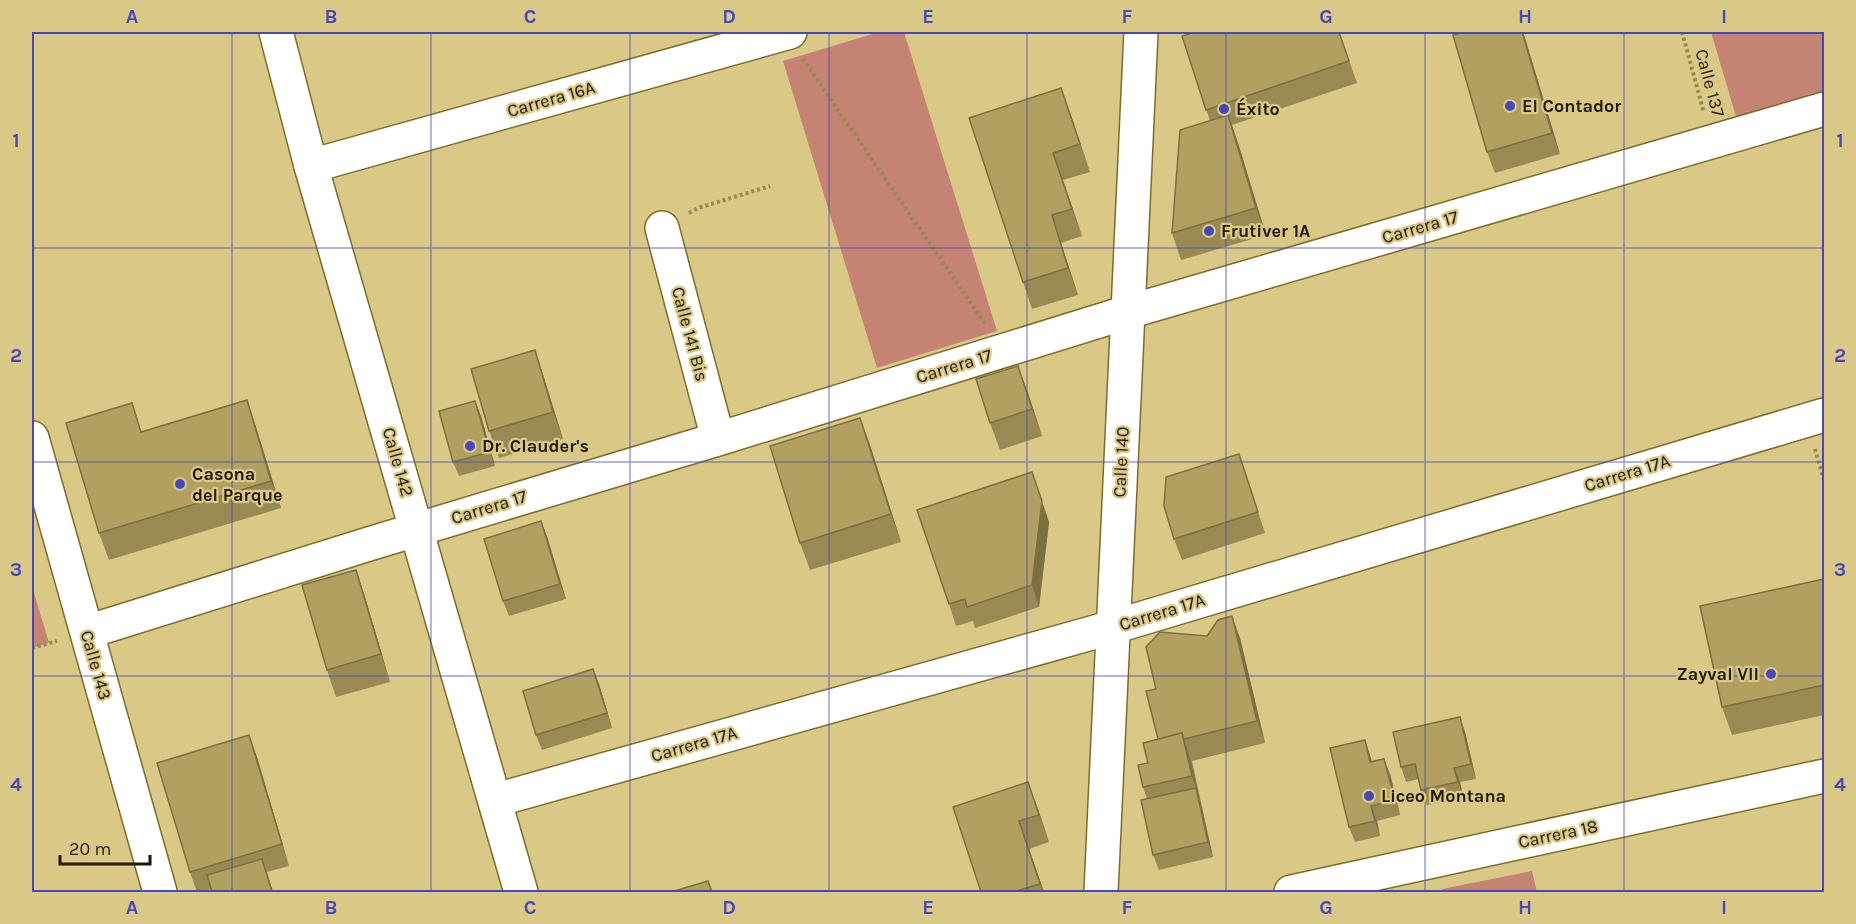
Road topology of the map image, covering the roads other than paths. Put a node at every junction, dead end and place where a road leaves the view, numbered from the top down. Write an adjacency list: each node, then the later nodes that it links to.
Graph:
1 (276, 32): 5 (street, Calle 142)
2 (787, 32): 5 (street, Carrera 16A)
3 (1141, 32): 7 (street, Calle 140)
4 (1824, 110): 7 (street, Carrera 17)
5 (311, 166): 11 (street, Calle 142)
6 (662, 228): 10 (street, Calle 141 Bis)
7 (1128, 312): 10 (street, Carrera 17); 12 (street, Calle 140)
8 (1824, 415): 12 (street, Carrera 17A)
9 (32, 438): 13 (street, Calle 143)
10 (718, 439): 11 (street, Carrera 17)
11 (418, 529): 13 (street, Carrera 17); 15 (street, Calle 142)
12 (1113, 627): 15 (street, Carrera 17A); 18 (street, Calle 140)
13 (87, 632): 16 (street, Calle 143)
14 (1824, 776): 19 (street, Carrera 18)
15 (496, 800): 17 (street, Calle 142)
16 (160, 892)
17 (521, 892)
18 (1101, 892)
19 (1291, 892)

